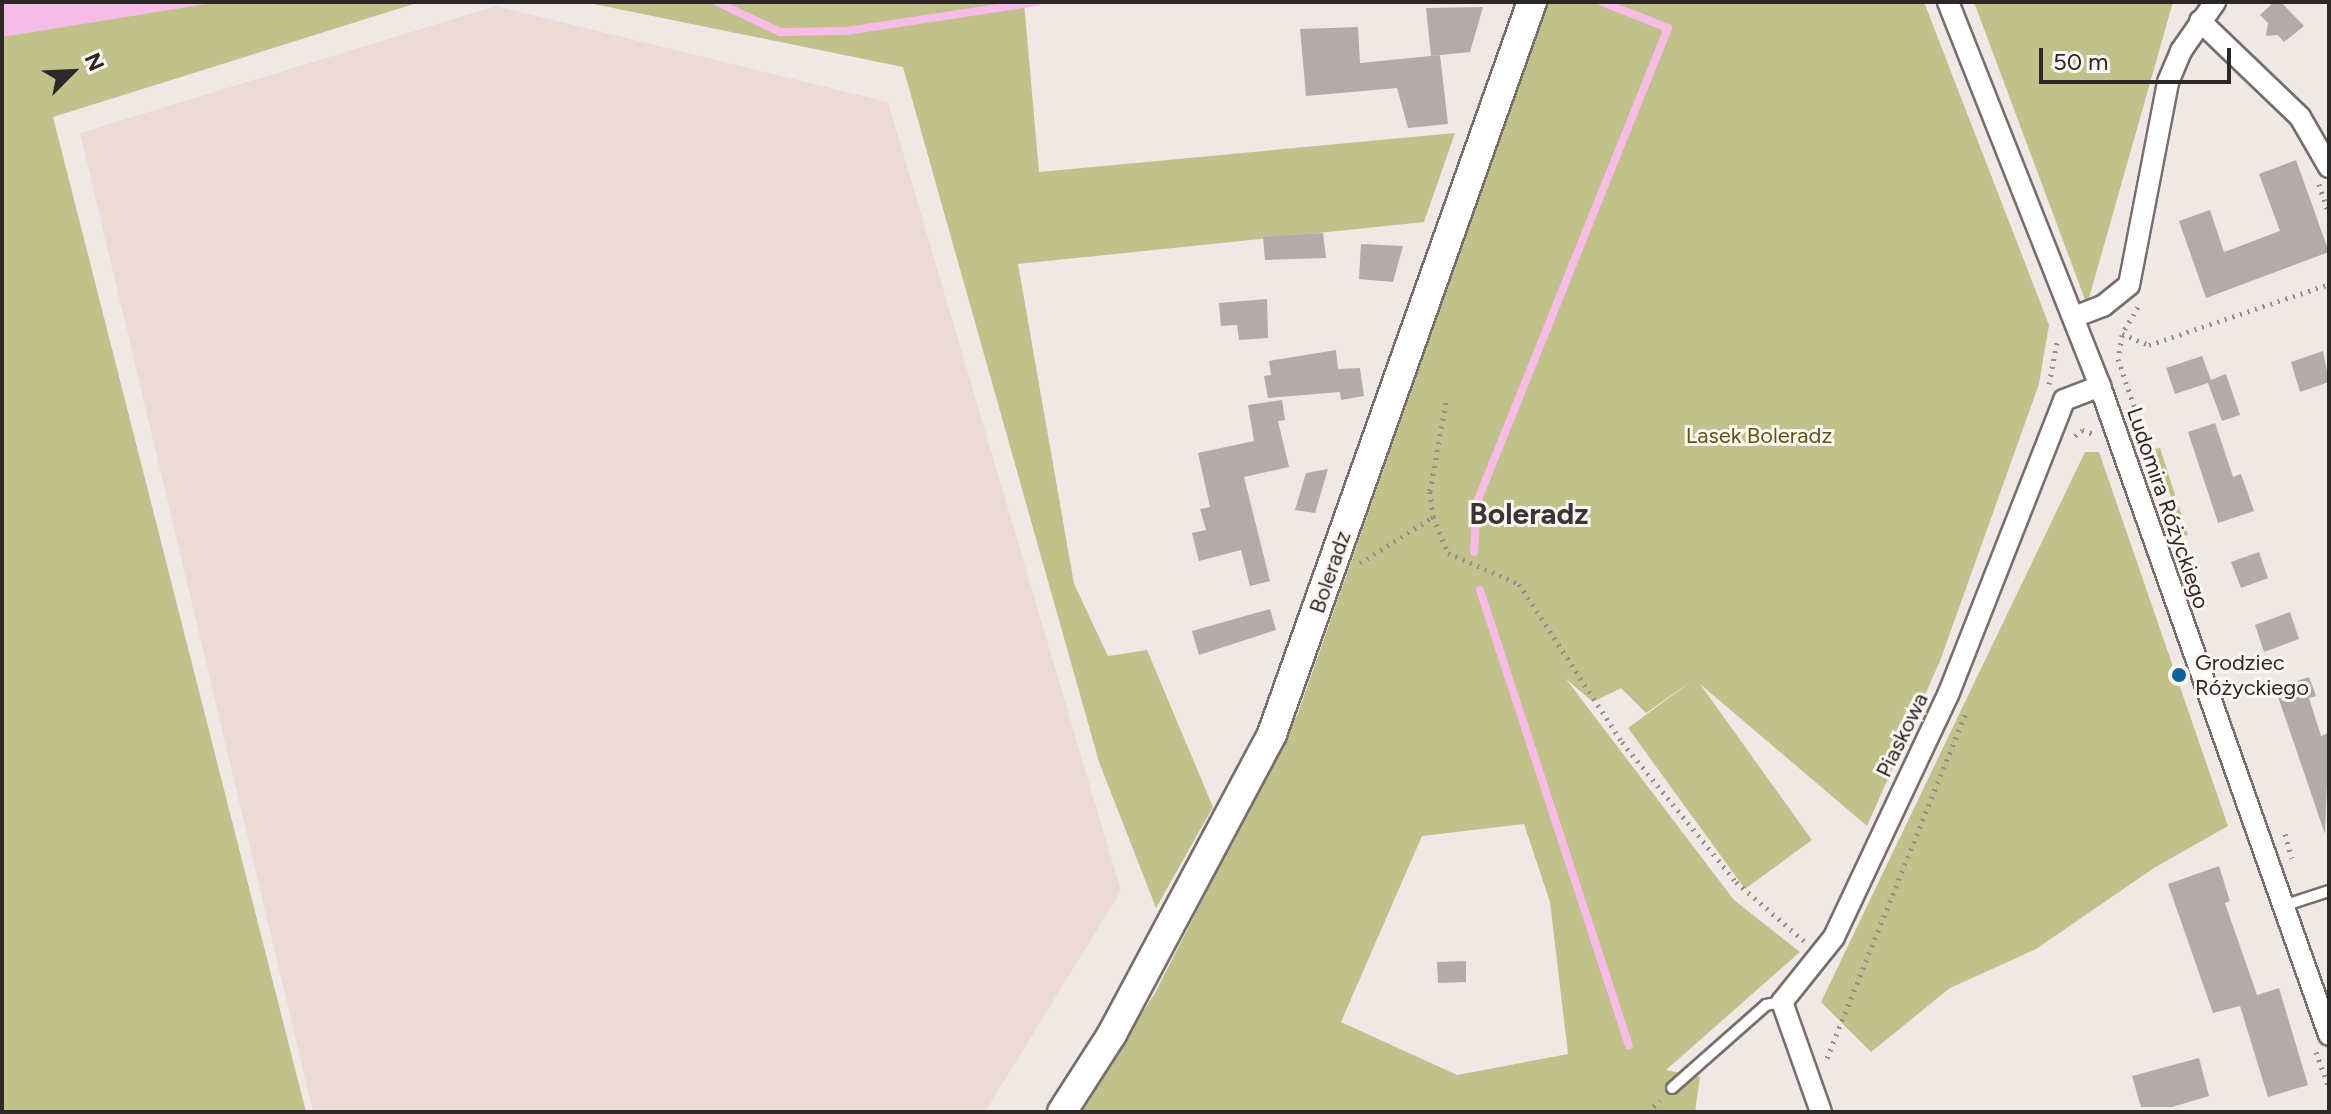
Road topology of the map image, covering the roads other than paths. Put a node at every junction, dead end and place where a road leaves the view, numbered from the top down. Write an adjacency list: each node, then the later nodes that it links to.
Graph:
1 (1532, 2): 13 (street, Boleradz)
2 (1948, 2): 6 (street, Ludomira Różyckiego)
3 (2215, 2): 4 (street)
4 (2200, 21): 5 (street); 6 (street)
5 (2322, 169)
6 (2067, 324): 7 (street, Ludomira Różyckiego)
7 (2100, 386): 9 (street, Ludomira Różyckiego); 10 (street, Piaskowa)
8 (2329, 891): 9 (lane)
9 (2283, 906): 11 (street, Ludomira Różyckiego)
10 (1782, 1002): 12 (lane); 14 (street)
11 (2329, 1035)
12 (1672, 1088)
13 (1062, 1112)
14 (1821, 1112)

